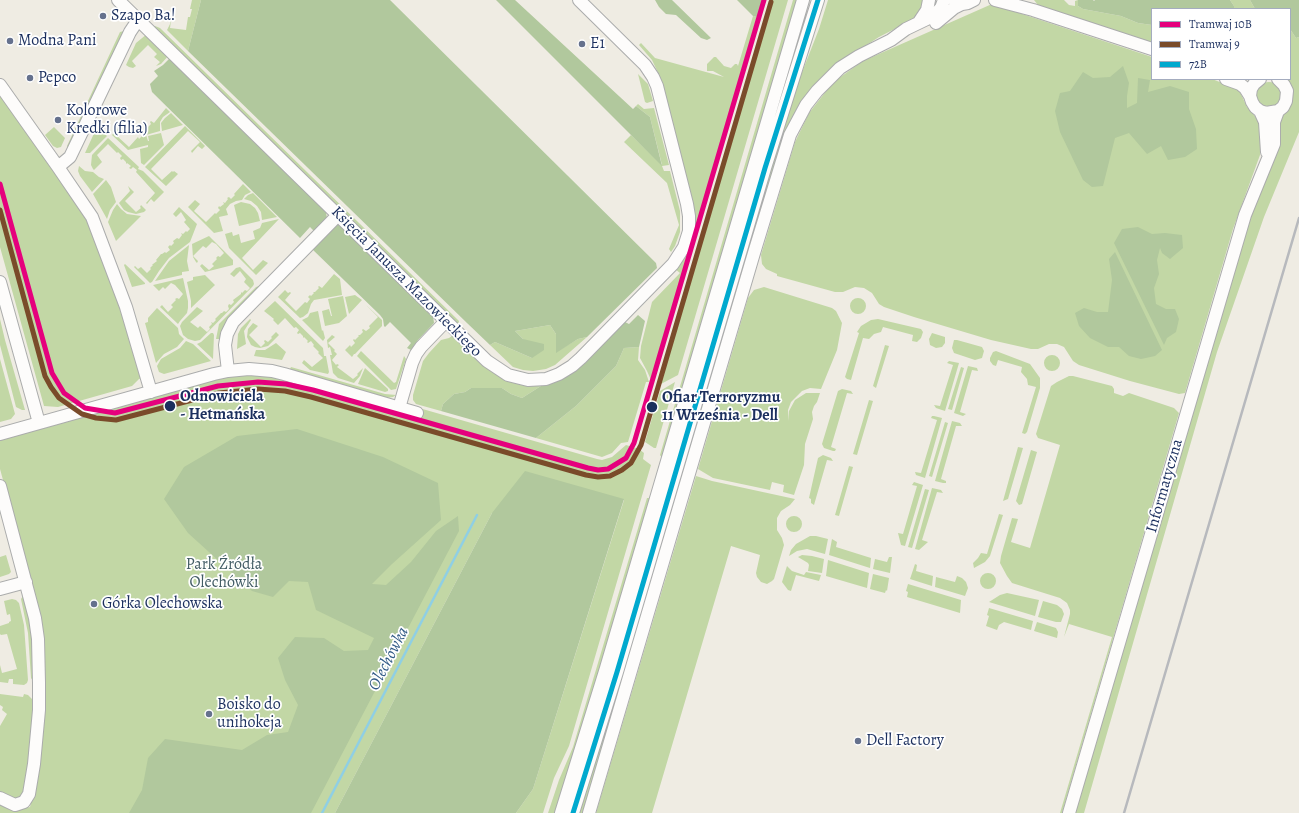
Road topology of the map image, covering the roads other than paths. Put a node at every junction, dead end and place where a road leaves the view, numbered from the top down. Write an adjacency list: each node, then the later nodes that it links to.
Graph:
1 (118, 0): 13 (street, Księcia Janusza Mazowieckiego)
2 (579, 0): 28 (street, Księcia Janusza Mazowieckiego)
3 (802, 0): 39 (street)
4 (818, 0): 40 (street)
5 (929, 0): 14 (street)
6 (944, 0): 14 (street)
7 (950, 0): 11 (street)
8 (974, 0): 11 (street)
9 (995, 0): 12 (street)
10 (1015, 0): 12 (street)
11 (962, 4): 15 (street)
12 (1034, 10): 16 (street)
13 (138, 20): 25 (street); 26 (street, Księcia Janusza Mazowieckiego)
14 (917, 24): 15 (street)
15 (891, 40): 41 (street)
16 (1151, 49)
17 (1229, 80): 21 (street, Informatyczna)
18 (1254, 80): 21 (street)
19 (1279, 80): 23 (street, Informatyczna)
20 (0, 85): 25 (street)
21 (1250, 96): 22 (street, Informatyczna)
22 (1260, 111): 23 (street); 24 (street, Informatyczna)
23 (1278, 111): 24 (street, Informatyczna)
24 (1266, 162): 42 (street, Informatyczna)
25 (58, 166): 30 (street)
26 (338, 215): 28 (street, Księcia Janusza Mazowieckiego); 29 (street)
27 (0, 282): 33 (street)
28 (446, 321): 31 (street)
29 (228, 371): 30 (street); 31 (street)
30 (150, 392): 33 (street)
31 (399, 408): 32 (street)
32 (417, 413)
33 (39, 423): 34 (street)
34 (0, 434)
35 (0, 486): 36 (street)
36 (26, 582): 37 (street); 38 (street)
37 (0, 589)
38 (0, 798)
39 (561, 813)
40 (573, 813)
41 (589, 813)
42 (1069, 813)

